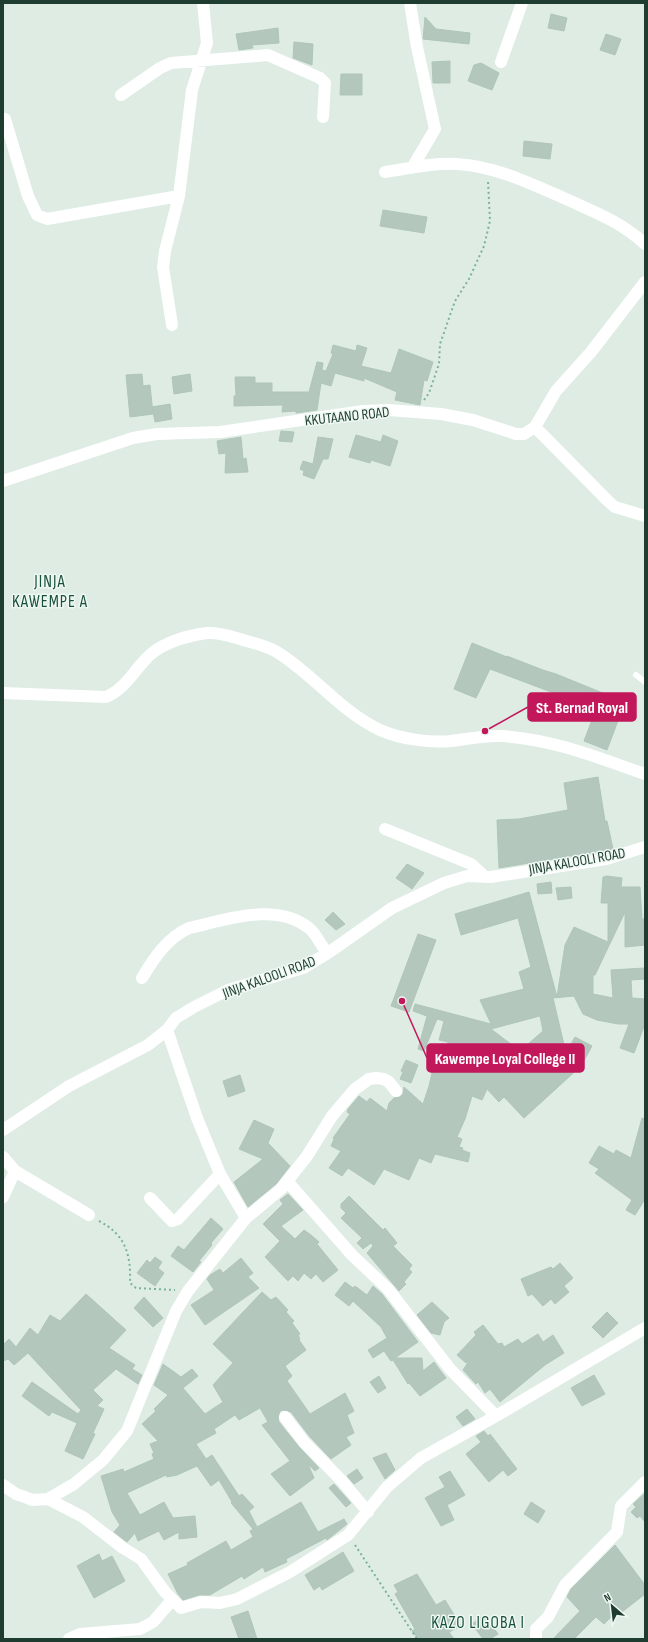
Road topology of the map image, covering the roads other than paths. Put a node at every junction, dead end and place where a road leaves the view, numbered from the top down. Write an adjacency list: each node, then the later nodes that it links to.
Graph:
1 (203, 3): 4 (street)
2 (410, 3): 9 (street)
3 (522, 3): 5 (street)
4 (203, 59): 6 (street); 7 (street); 11 (street)
5 (501, 62)
6 (121, 95)
7 (323, 117)
8 (5, 119): 11 (street)
9 (412, 168): 10 (street); 12 (street)
10 (385, 172)
11 (179, 196): 14 (street)
12 (645, 244)
13 (645, 282): 15 (street)
14 (172, 325)
15 (535, 427): 16 (street, KKUTAANO ROAD); 17 (street)
16 (3, 481)
17 (645, 516)
18 (636, 675): 19 (lane)
19 (645, 682)
20 (3, 694): 21 (street)
21 (645, 774)
22 (385, 829): 24 (street)
23 (645, 847): 24 (street, JINJA KALOOLI ROAD)
24 (484, 876): 25 (street, JINJA KALOOLI ROAD)
25 (328, 953): 26 (street); 27 (street, JINJA KALOOLI ROAD)
26 (142, 978)
27 (167, 1030): 29 (street, JINJA KALOOLI ROAD); 32 (street)
28 (396, 1091): 33 (street)
29 (3, 1130)
30 (3, 1157): 31 (street)
31 (15, 1171): 34 (street); 36 (street)
32 (220, 1174): 35 (street); 37 (street)
33 (287, 1181): 37 (street); 39 (street)
34 (3, 1197)
35 (150, 1198)
36 (89, 1215)
37 (246, 1218): 43 (street)
38 (645, 1328): 39 (street)
39 (496, 1416): 44 (street)
40 (285, 1417): 44 (street)
41 (645, 1482): 47 (street)
42 (3, 1485): 43 (street)
43 (48, 1499): 45 (street)
44 (368, 1512): 45 (street)
45 (172, 1600): 46 (street)
46 (69, 1639)
47 (536, 1639)

